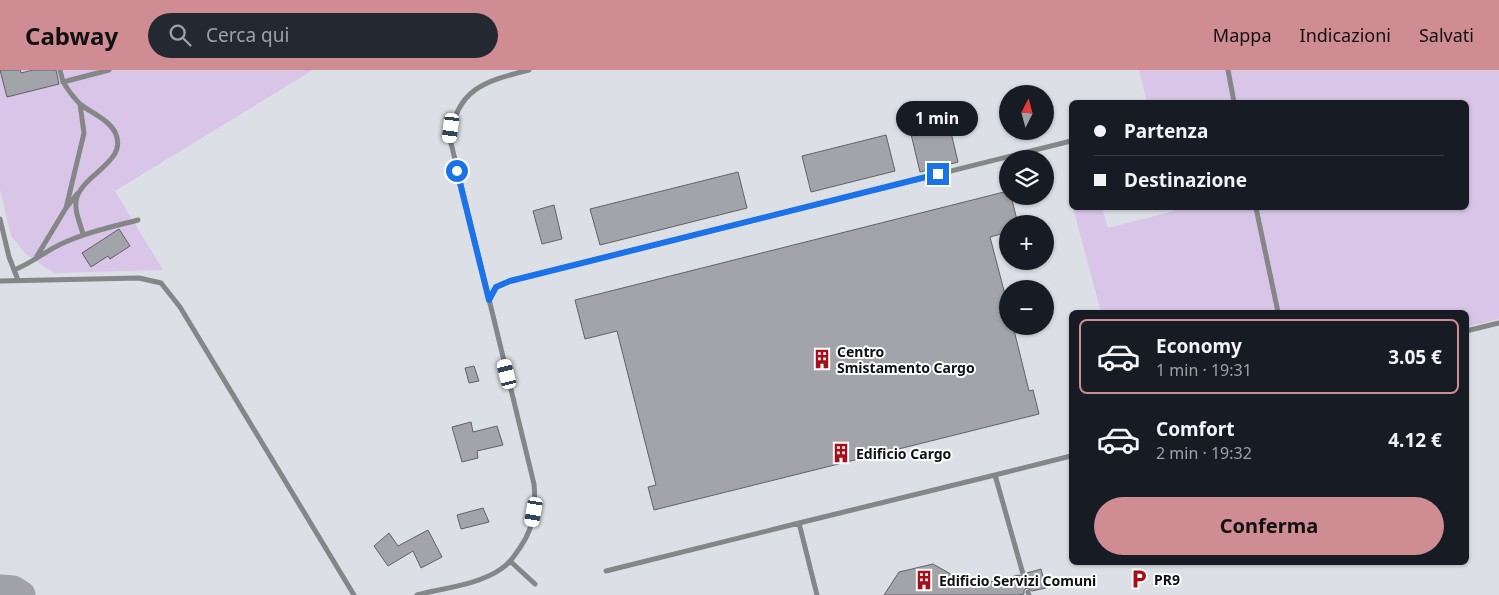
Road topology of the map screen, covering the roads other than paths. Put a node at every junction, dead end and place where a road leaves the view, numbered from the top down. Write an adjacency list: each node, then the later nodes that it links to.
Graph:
1 (60, 70): 5 (lane)
2 (109, 70): 5 (lane)
3 (529, 70): 19 (lane)
4 (1228, 70): 6 (lane)
5 (63, 82): 7 (lane)
6 (1234, 100)
7 (80, 104): 9 (lane); 10 (lane)
8 (1069, 141): 19 (lane)
9 (82, 188): 10 (lane); 14 (lane)
10 (66, 208): 15 (lane)
11 (1256, 210): 20 (lane)
12 (0, 219): 16 (lane)
13 (138, 220): 14 (lane)
14 (83, 234): 15 (lane)
15 (32, 262): 16 (lane)
16 (14, 270): 17 (lane)
17 (18, 280): 18 (lane); 30 (lane)
18 (0, 281)
19 (489, 300): 26 (lane)
20 (1278, 310)
21 (1499, 323): 22 (lane)
22 (1469, 329)
23 (1069, 456): 24 (lane)
24 (995, 475): 25 (lane); 28 (lane)
25 (799, 523): 27 (lane); 32 (lane)
26 (510, 561): 29 (lane); 31 (lane)
27 (606, 571)
28 (1023, 574)
29 (535, 584)
30 (354, 595)
31 (417, 595)
32 (817, 595)

